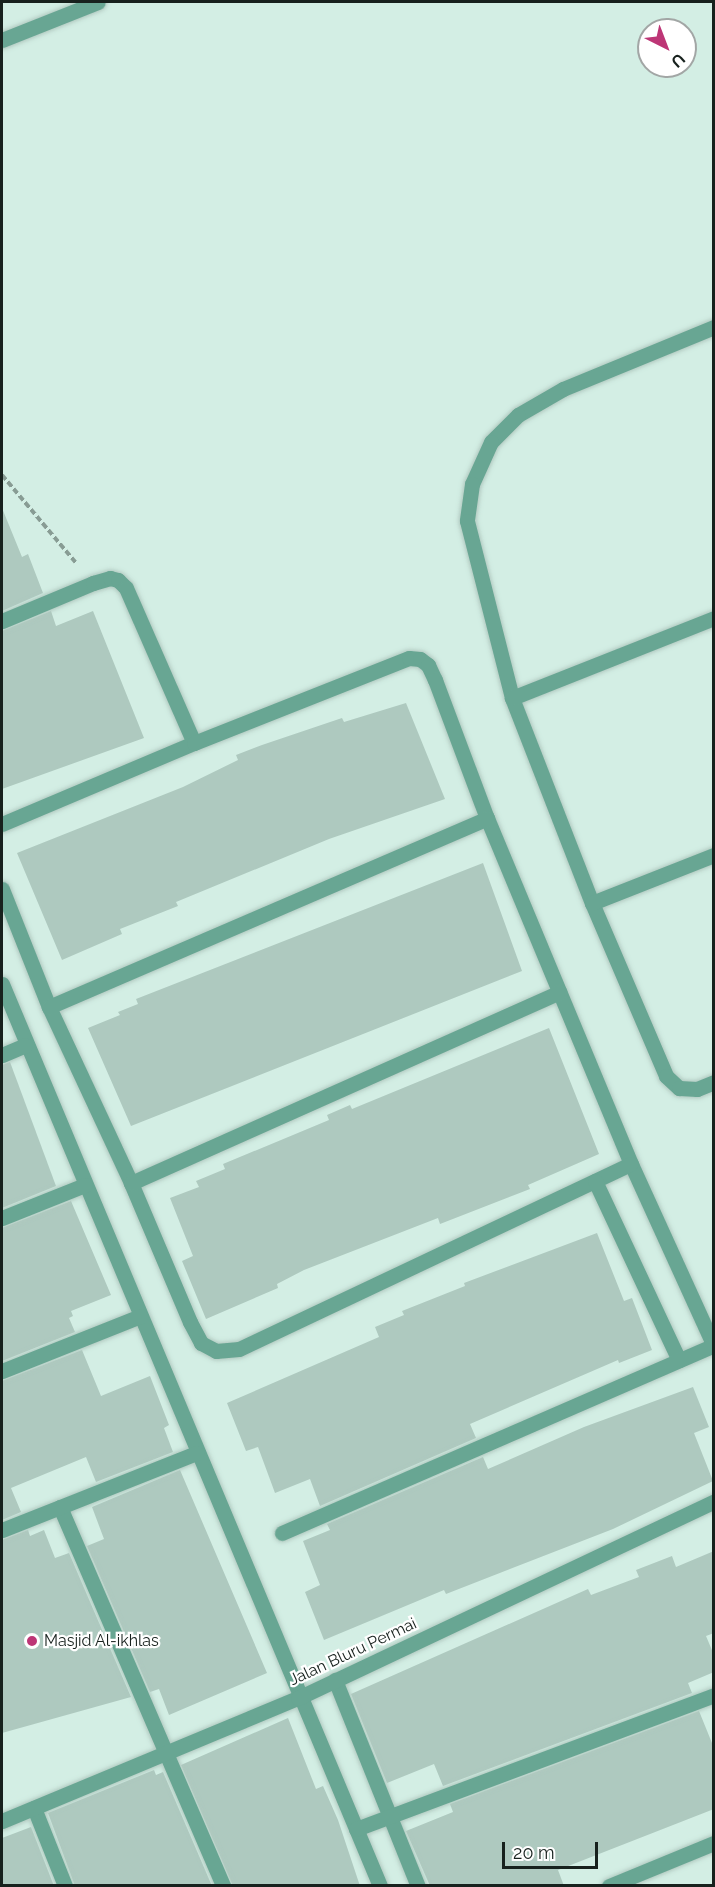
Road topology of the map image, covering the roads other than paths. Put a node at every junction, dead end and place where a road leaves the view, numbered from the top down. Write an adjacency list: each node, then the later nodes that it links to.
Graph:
1 (98, 2): 2 (street)
2 (2, 40)
3 (714, 327): 6 (street)
4 (714, 618): 6 (street)
5 (2, 621): 7 (street)
6 (512, 698): 12 (street)
7 (194, 743): 8 (street); 9 (street)
8 (487, 818): 14 (street); 15 (street)
9 (2, 824)
10 (714, 855): 12 (street)
11 (2, 889): 15 (street)
12 (592, 903): 18 (street)
13 (2, 984): 16 (street)
14 (559, 992): 19 (street); 21 (street)
15 (49, 1007): 21 (street)
16 (25, 1045): 17 (street); 22 (street)
17 (2, 1055)
18 (714, 1082)
19 (631, 1164): 20 (street); 25 (street)
20 (595, 1181): 21 (street); 26 (street)
21 (131, 1183)
22 (85, 1185): 23 (street); 24 (street)
23 (2, 1218)
24 (140, 1317): 27 (street); 28 (street)
25 (713, 1346): 26 (street)
26 (679, 1360): 32 (street)
27 (2, 1371)
28 (196, 1453): 30 (street); 35 (street)
29 (714, 1501): 33 (street, Jalan Bluru Permai)
30 (60, 1507): 31 (street); 36 (street)
31 (2, 1530)
32 (282, 1533)
33 (335, 1680): 35 (street, Jalan Bluru Permai); 38 (street)
34 (714, 1695): 38 (street)
35 (298, 1698): 36 (street, Jalan Bluru Permai); 40 (street)
36 (167, 1753): 37 (street, Jalan Bluru Permai); 43 (street)
37 (34, 1808): 39 (street, Jalan Bluru Permai); 42 (street)
38 (389, 1819): 40 (street); 45 (street)
39 (2, 1821)
40 (356, 1829): 44 (street)
41 (714, 1844): 46 (street)
42 (65, 1886)
43 (223, 1886)
44 (380, 1886)
45 (418, 1886)
46 (609, 1886)

